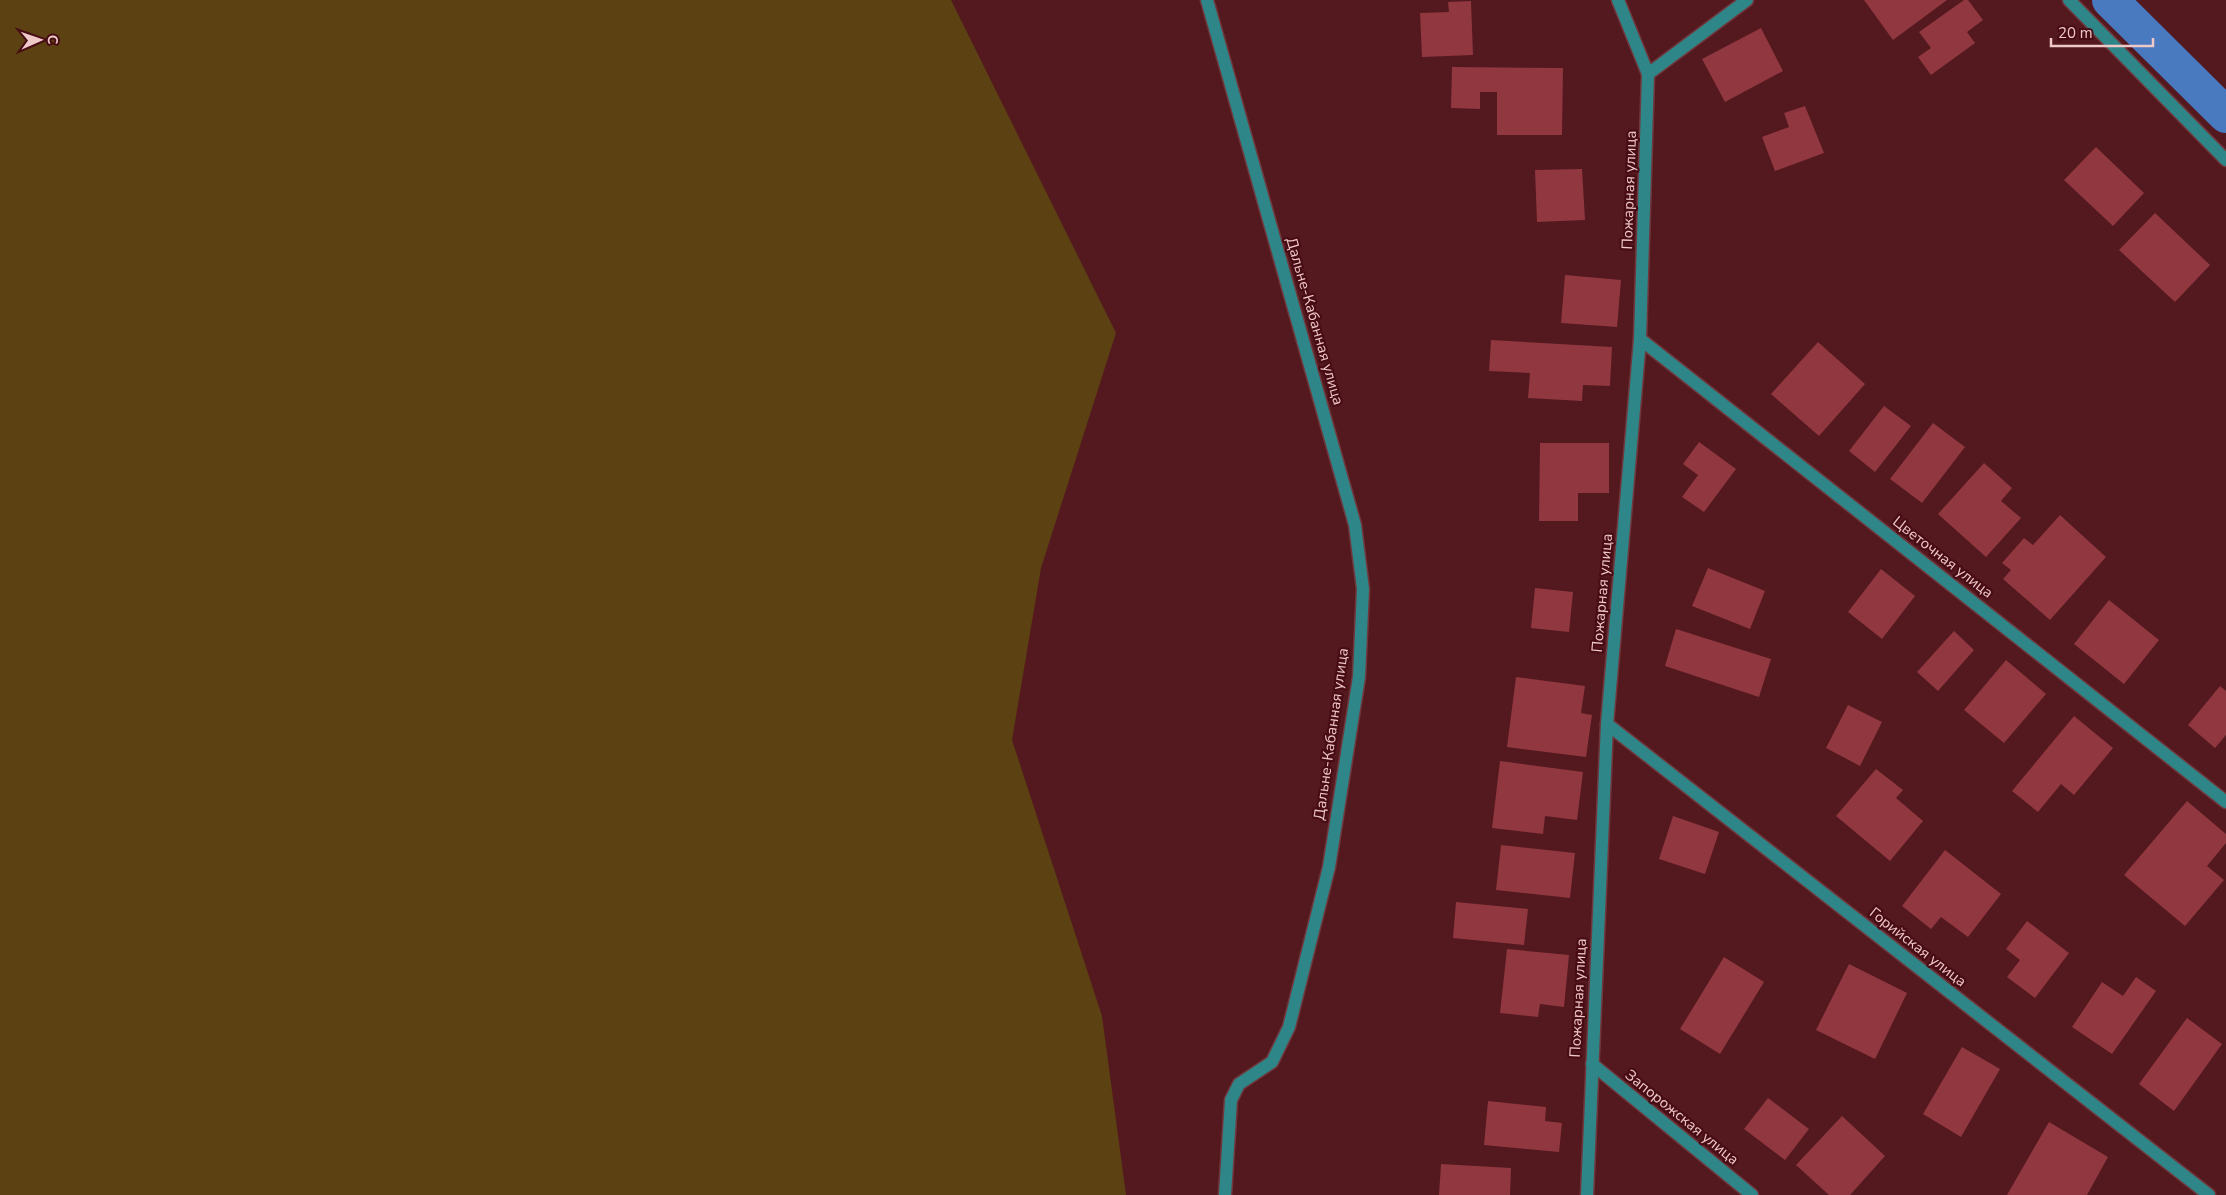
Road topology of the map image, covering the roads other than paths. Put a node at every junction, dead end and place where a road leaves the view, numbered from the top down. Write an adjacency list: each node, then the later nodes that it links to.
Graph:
1 (1207, 0): 11 (street, Дальне-Кабанная улица)
2 (1618, 0): 5 (street, Пожарная улица)
3 (1747, 0): 5 (street)
4 (2069, 0): 6 (street)
5 (1648, 74): 7 (street, Пожарная улица)
6 (2226, 160)
7 (1640, 339): 8 (street, Пожарная улица); 9 (street, Цветочная улица)
8 (1607, 724): 10 (street, Пожарная улица); 14 (street, Горийская улица)
9 (2226, 802)
10 (1592, 1064): 12 (street, Пожарная улица); 13 (street, Запорожская улица)
11 (1225, 1195)
12 (1587, 1195)
13 (1752, 1195)
14 (2209, 1195)

